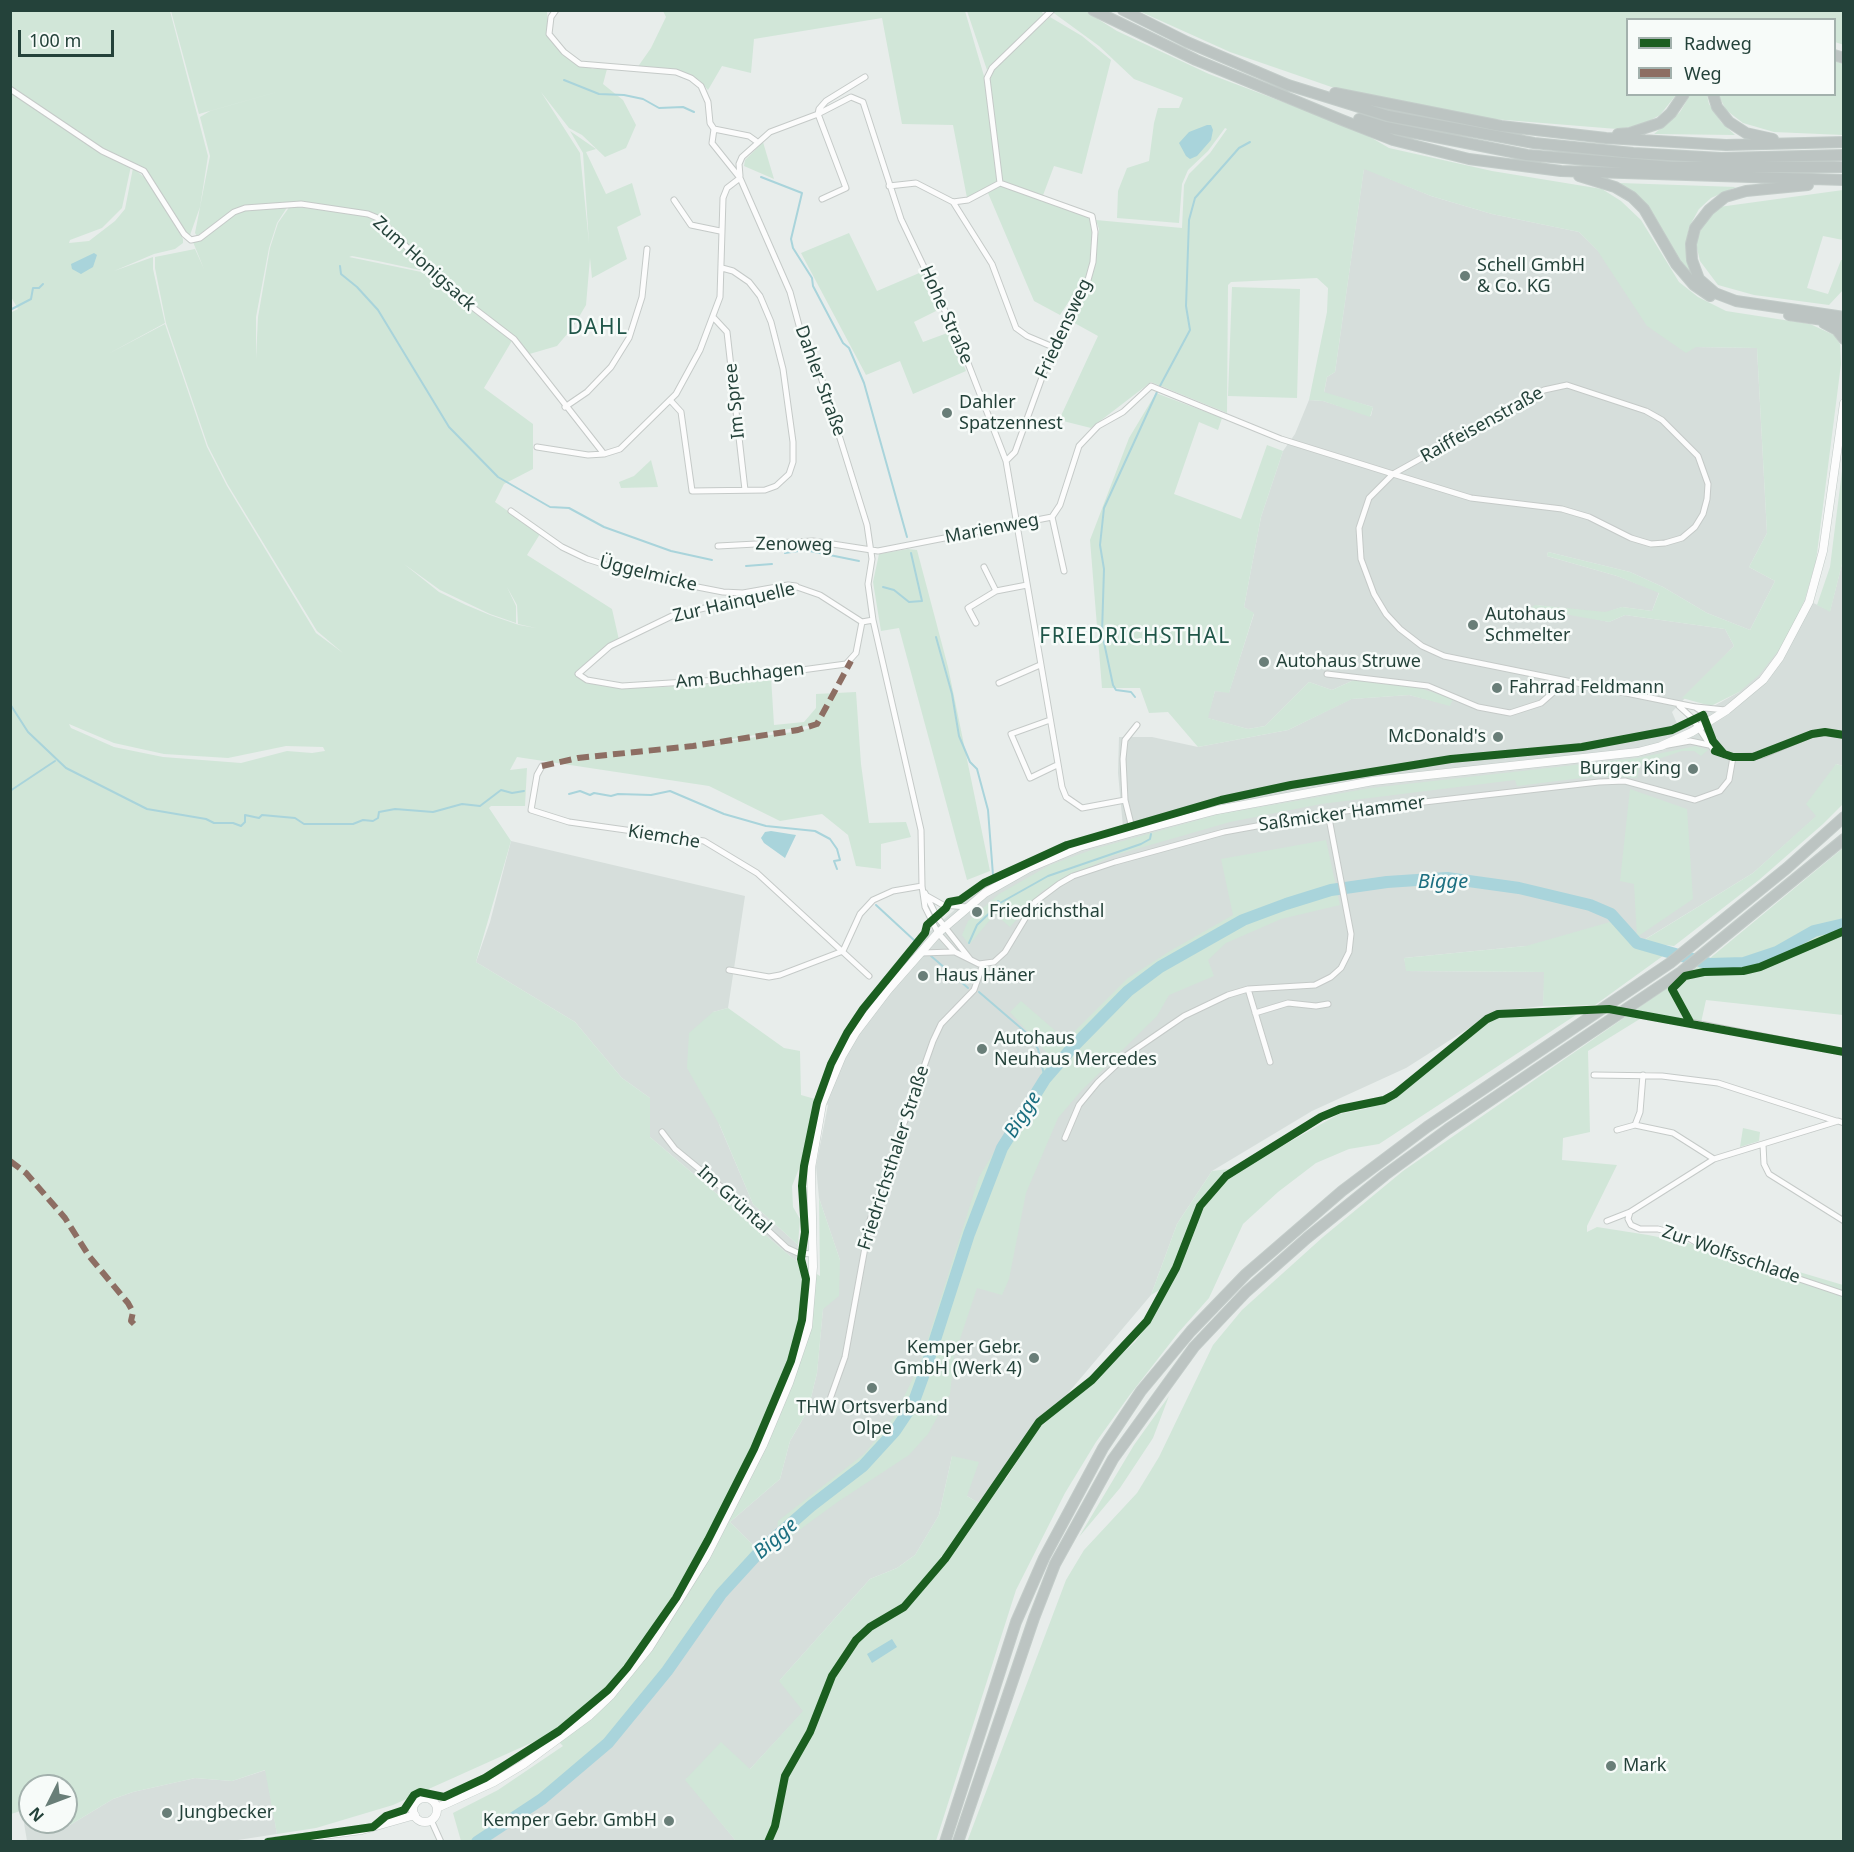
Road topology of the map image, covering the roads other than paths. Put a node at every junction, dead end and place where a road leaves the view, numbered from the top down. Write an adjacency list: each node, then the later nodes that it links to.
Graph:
1 (556, 10): 12 (street, Dahler Straße)
2 (1052, 10): 22 (street)
3 (1093, 10): 10 (highway)
4 (1123, 10): 6 (highway)
5 (865, 77): 11 (street)
6 (1288, 85): 13 (highway); 17 (highway)
7 (10, 89): 40 (street, Zum Honigsack)
8 (1683, 96): 13 (highway)
9 (1714, 96): 16 (highway)
10 (1301, 102): 18 (highway); 19 (highway)
11 (818, 114): 14 (street); 23 (street, Hohe Straße); 24 (street)
12 (714, 129): 14 (street); 20 (street, Dahler Straße)
13 (1570, 134): 16 (highway)
14 (756, 141): 20 (street)
15 (1844, 142): 16 (highway)
16 (1809, 143)
17 (1844, 155)
18 (1844, 167)
19 (1561, 171): 21 (highway); 33 (highway)
20 (740, 178): 27 (street); 50 (street, Dahler Straße)
21 (1844, 181): 31 (highway)
22 (1000, 183): 26 (street); 36 (street, Friedensweg)
23 (889, 186): 26 (street); 43 (street, Hohe Straße)
24 (822, 199)
25 (674, 200): 27 (street)
26 (953, 202): 36 (street)
27 (720, 231): 29 (street)
28 (647, 249): 40 (street)
29 (722, 268): 32 (street); 45 (street)
30 (1844, 308): 31 (highway)
31 (1838, 315)
32 (713, 317): 38 (street); 45 (street, Im Spree)
33 (1819, 321): 34 (highway); 35 (highway)
34 (1844, 323)
35 (1844, 339)
36 (1053, 347): 43 (street, Friedensweg)
37 (1184, 399): 44 (street, Raiffeisenstraße); 47 (street, Marienweg)
38 (670, 400): 42 (street); 45 (street)
39 (1844, 403): 66 (main road)
40 (565, 407): 42 (street, Zum Honigsack)
41 (537, 447): 42 (street)
42 (604, 454)
43 (1006, 461): 48 (street, Hohe Straße)
44 (1393, 474): 44 (street, Raiffeisenstraße); 62 (street, Raiffeisenstraße)
45 (745, 490)
46 (511, 511): 54 (street, Üggelmicke)
47 (1052, 517): 48 (street, Marienweg); 52 (street)
48 (1017, 524): 50 (street, Marienweg); 53 (street, Hohe Straße)
49 (718, 546): 50 (street, Zenoweg)
50 (871, 550): 56 (street, Dahler Straße)
51 (984, 567): 55 (street)
52 (1064, 571)
53 (1027, 585): 55 (street); 59 (street, Hohe Straße)
54 (797, 587): 57 (street, Zur Hainquelle); 60 (street, Zur Hainquelle)
55 (996, 591): 58 (street)
56 (873, 620): 57 (street); 82 (street, Dahler Straße)
57 (862, 622): 60 (street, Am Buchhagen)
58 (976, 623)
59 (1040, 665): 63 (street); 67 (street, Hohe Straße)
60 (578, 674)
61 (1326, 674): 62 (street)
62 (1565, 682): 64 (street, Raiffeisenstraße)
63 (999, 683)
64 (1679, 705): 65 (street, Raiffeisenstraße); 69 (street)
65 (1695, 707): 66 (street, Raiffeisenstraße); 69 (street)
66 (1727, 710): 69 (main road)
67 (1050, 720): 75 (street, Hohe Straße); 75 (street)
68 (1137, 725): 77 (street)
69 (1703, 726): 71 (street); 72 (main road); 73 (street)
70 (1844, 735): 74 (street)
71 (1709, 745): 72 (street); 73 (street)
72 (1661, 746): 80 (main road)
73 (1724, 754): 74 (street)
74 (1733, 758): 78 (street, Saßmicker Hammer)
75 (1057, 765): 77 (street, Hohe Straße)
76 (542, 766): 87 (street, Kiemche)
77 (1125, 800): 80 (street)
78 (1328, 813): 91 (street, Saßmicker Hammer); 94 (street)
79 (1844, 817): 120 (highway)
80 (1133, 832): 84 (main road)
81 (1844, 839): 121 (highway)
82 (922, 886): 83 (street, Dahler Straße); 86 (street, Dahler Straße); 87 (street)
83 (925, 895): 84 (street); 85 (street, Dahler Straße)
84 (967, 907): 85 (main road)
85 (945, 927): 86 (main road); 90 (street)
86 (938, 933): 88 (street); 89 (main road)
87 (843, 951): 92 (street); 93 (street, Kiemche)
88 (955, 952): 89 (street); 90 (street)
89 (919, 953): 112 (main road)
90 (970, 958): 91 (street)
91 (983, 964): 114 (street, Friedrichsthaler Straße)
92 (729, 970)
93 (869, 976)
94 (1248, 989): 96 (street); 106 (street)
95 (1328, 1004): 96 (street)
96 (1255, 1013): 99 (street)
97 (1690, 1022): 98 (street)
98 (1844, 1052)
99 (1270, 1062)
100 (1594, 1075): 101 (street)
101 (1643, 1075): 102 (street); 103 (street)
102 (1841, 1122): 107 (street)
103 (1635, 1125): 104 (street); 108 (street)
104 (1617, 1130)
105 (662, 1132): 112 (street, Im Grüntal)
106 (1065, 1138)
107 (1762, 1145): 108 (street); 111 (street)
108 (1714, 1159): 109 (street)
109 (1630, 1212): 110 (street); 113 (street, Zur Wolfsschlade)
110 (1607, 1221)
111 (1844, 1221)
112 (813, 1254): 115 (main road)
113 (1844, 1294)
114 (829, 1402)
115 (437, 1808): 116 (main road); 117 (main road)
116 (415, 1815): 117 (main road); 118 (main road)
117 (431, 1820): 119 (street)
118 (268, 1842)
119 (441, 1842)
120 (945, 1842)
121 (958, 1842)

